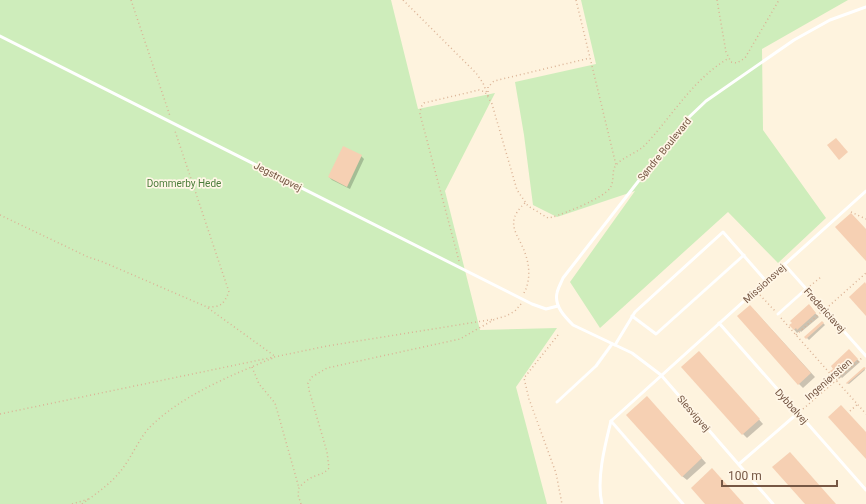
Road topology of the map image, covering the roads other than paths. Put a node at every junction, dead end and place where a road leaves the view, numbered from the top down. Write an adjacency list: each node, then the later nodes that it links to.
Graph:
1 (866, 7): 8 (lane, Søndre Boulevard)
2 (0, 36): 8 (lane, Jegstrupvej)
3 (866, 191): 5 (lane, Missionsvej)
4 (744, 255): 6 (lane); 10 (lane); 10 (lane)
5 (784, 264): 6 (lane, Missionsvej); 7 (lane, Fredericiavej)
6 (766, 281): 11 (lane, Missionsvej)
7 (806, 288): 9 (lane); 13 (lane, Fredericiavej)
8 (558, 306): 12 (lane, Slesvigvej)
9 (778, 314)
10 (632, 316): 12 (lane)
11 (719, 323): 14 (lane, Missionsvej); 16 (lane, Dybbølvej)
12 (614, 344): 14 (lane, Slesvigvej); 15 (lane)
13 (866, 355)
14 (661, 375): 17 (lane, Missionsvej); 18 (lane, Slesvigvej)
15 (557, 402)
16 (798, 413): 18 (lane); 19 (lane, Dybbølvej)
17 (611, 421): 20 (lane); 21 (lane)
18 (739, 464): 22 (lane, Slesvigvej)
19 (866, 490)
20 (602, 504)
21 (683, 504)
22 (773, 504)

